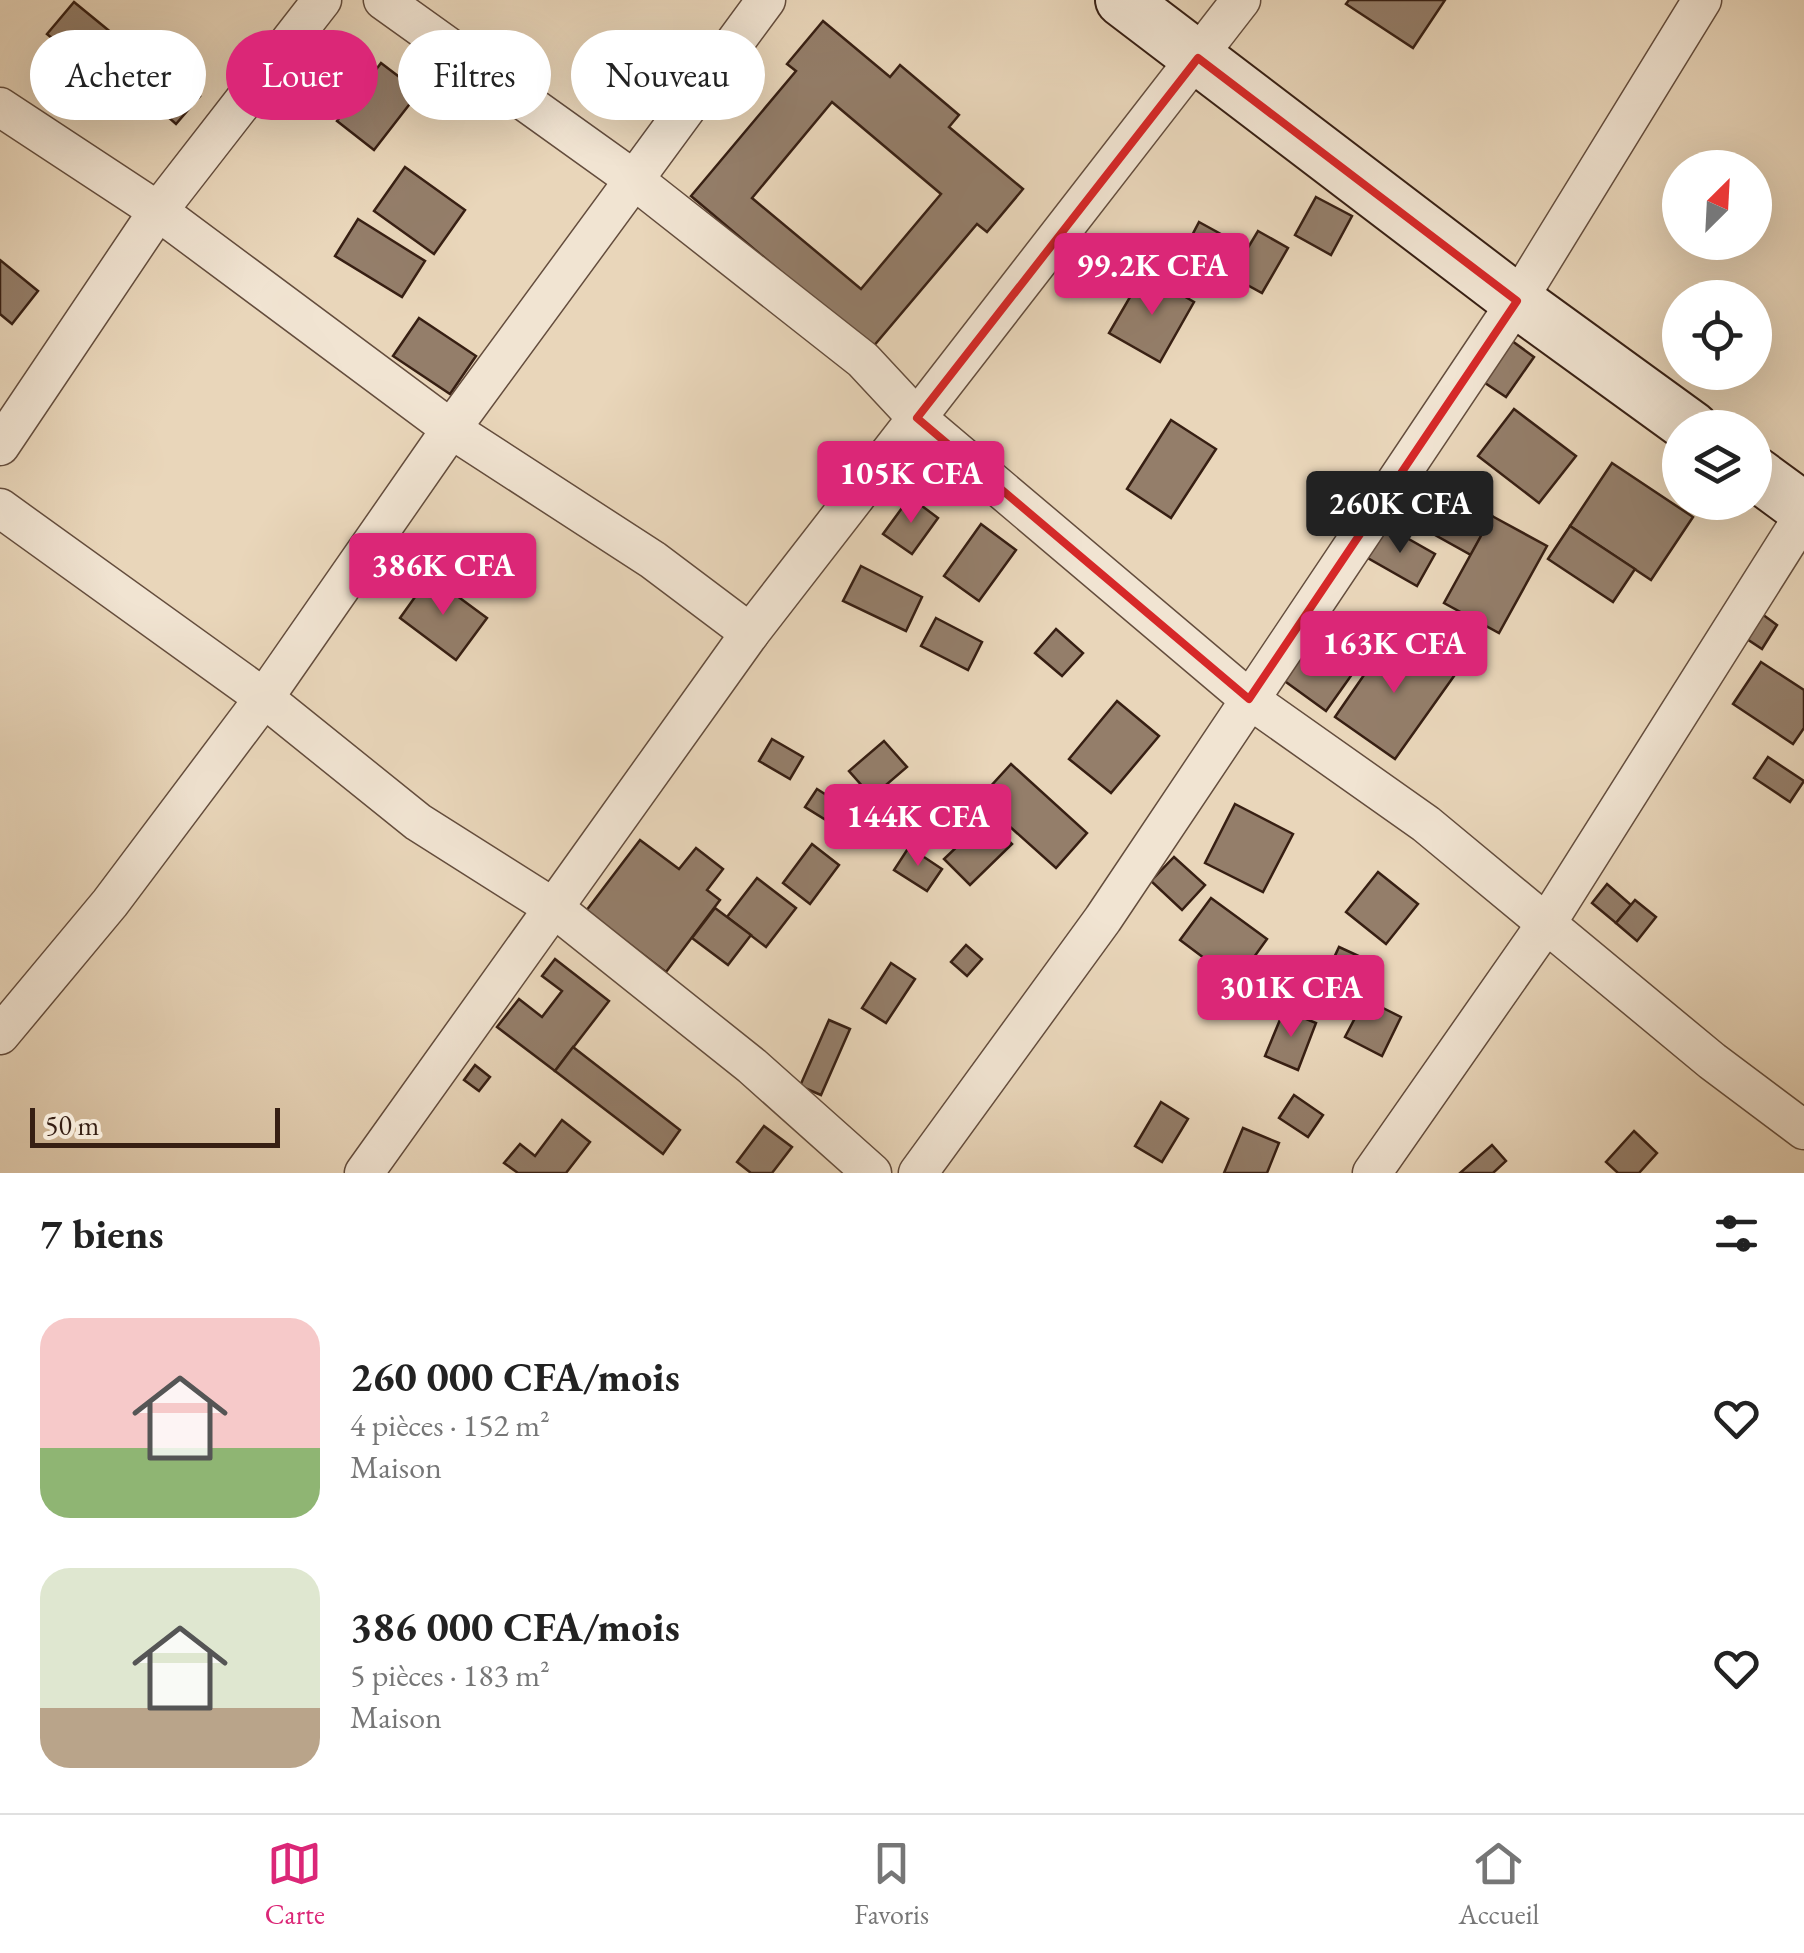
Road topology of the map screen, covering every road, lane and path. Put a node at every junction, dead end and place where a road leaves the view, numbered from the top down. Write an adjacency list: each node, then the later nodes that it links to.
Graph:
1 (322, 0): 10 (street)
2 (383, 0): 9 (street)
3 (766, 0): 9 (street)
4 (1122, 0): 7 (main road)
5 (1241, 0): 7 (street)
6 (1702, 0): 11 (street)
7 (1198, 58): 11 (main road); 13 (street)
8 (0, 107): 10 (street)
9 (633, 178): 13 (street); 14 (street)
10 (158, 211): 14 (street); 15 (street)
11 (1517, 301): 12 (main road); 21 (street)
12 (1667, 410)
13 (917, 418): 19 (street); 21 (street)
14 (451, 429): 19 (street); 20 (street)
15 (0, 446)
16 (1772, 487): 18 (main road)
17 (0, 508): 20 (street)
18 (1804, 512): 23 (street)
19 (750, 633): 22 (street)
20 (264, 698): 22 (street); 24 (street)
21 (1250, 700): 23 (street); 28 (street)
22 (554, 908): 26 (street); 27 (street)
23 (1548, 922): 25 (street); 29 (street)
24 (0, 1036)
25 (1804, 1130)
26 (364, 1173)
27 (872, 1173)
28 (918, 1173)
29 (1372, 1173)

